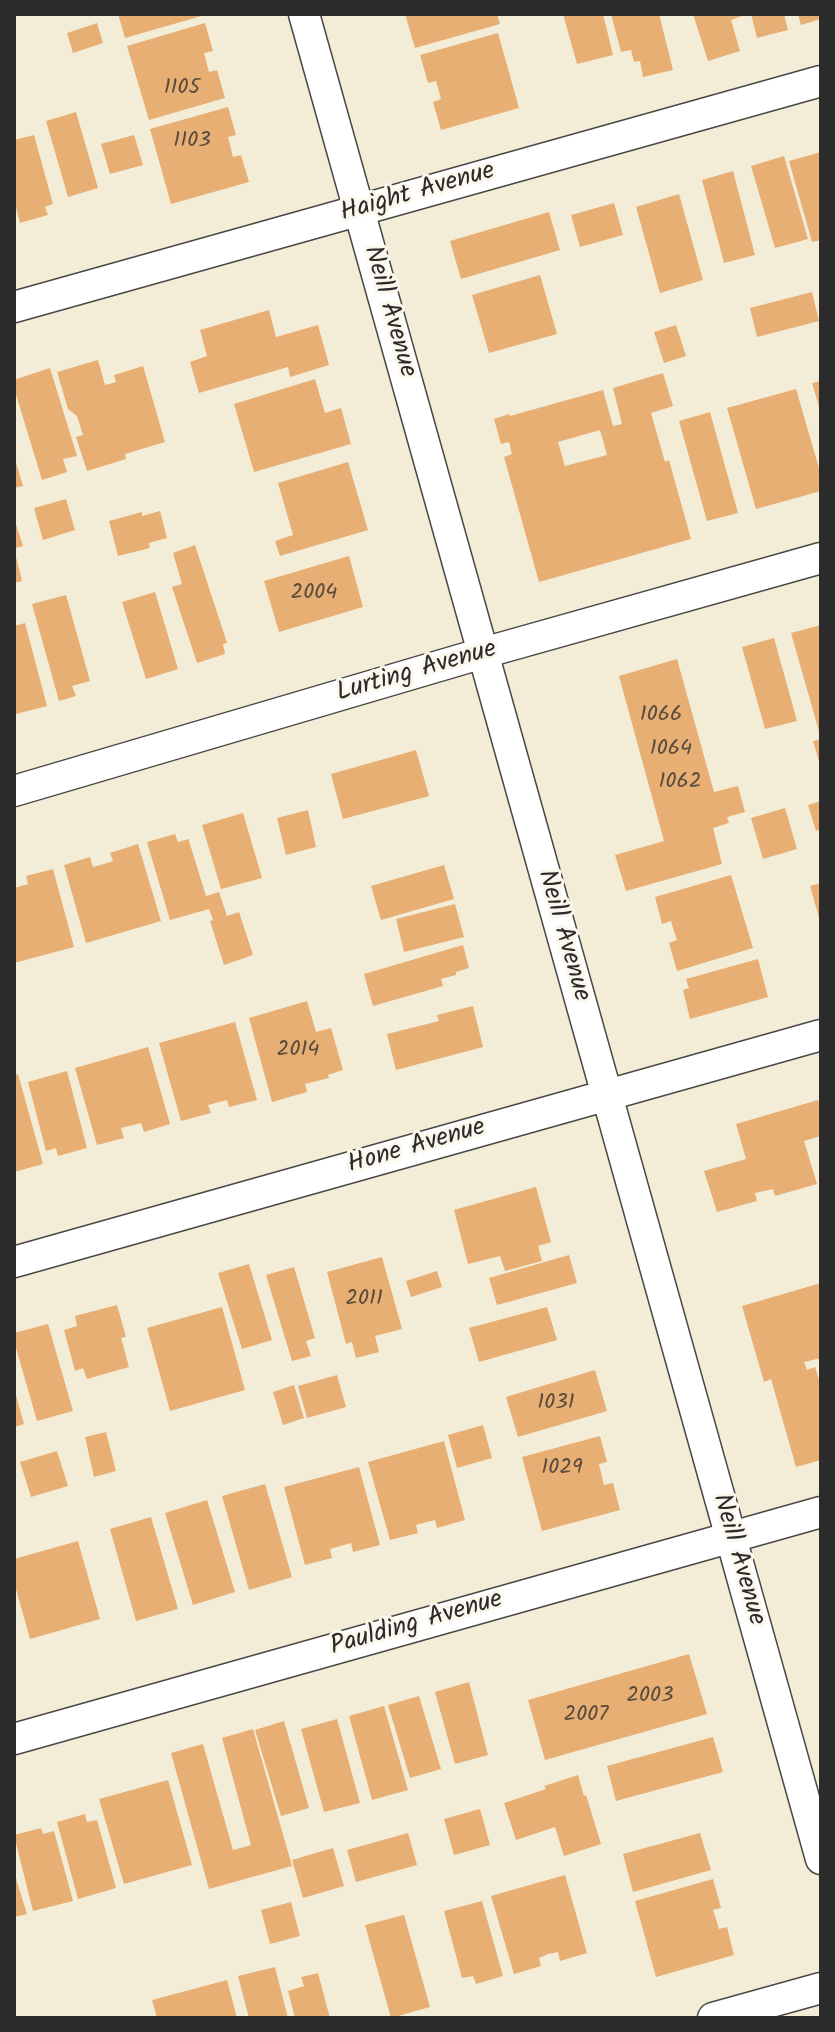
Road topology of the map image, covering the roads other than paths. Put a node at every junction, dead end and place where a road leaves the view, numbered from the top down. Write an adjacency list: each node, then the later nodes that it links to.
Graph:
1 (304, 14): 3 (street, Neill Avenue)
2 (821, 81): 3 (street, Haight Avenue)
3 (360, 211): 4 (street, Haight Avenue); 6 (street, Neill Avenue)
4 (14, 307)
5 (821, 558): 6 (street, Lurting Avenue)
6 (483, 653): 7 (street, Lurting Avenue); 9 (street, Neill Avenue)
7 (14, 791)
8 (821, 1035): 9 (street, Hone Avenue)
9 (606, 1095): 10 (street, Hone Avenue); 12 (street, Neill Avenue)
10 (14, 1262)
11 (821, 1512): 12 (street, Paulding Avenue)
12 (731, 1538): 13 (street, Paulding Avenue); 14 (street, Neill Avenue)
13 (14, 1739)
14 (821, 1859)
15 (821, 1988): 16 (street)
16 (713, 2018)

